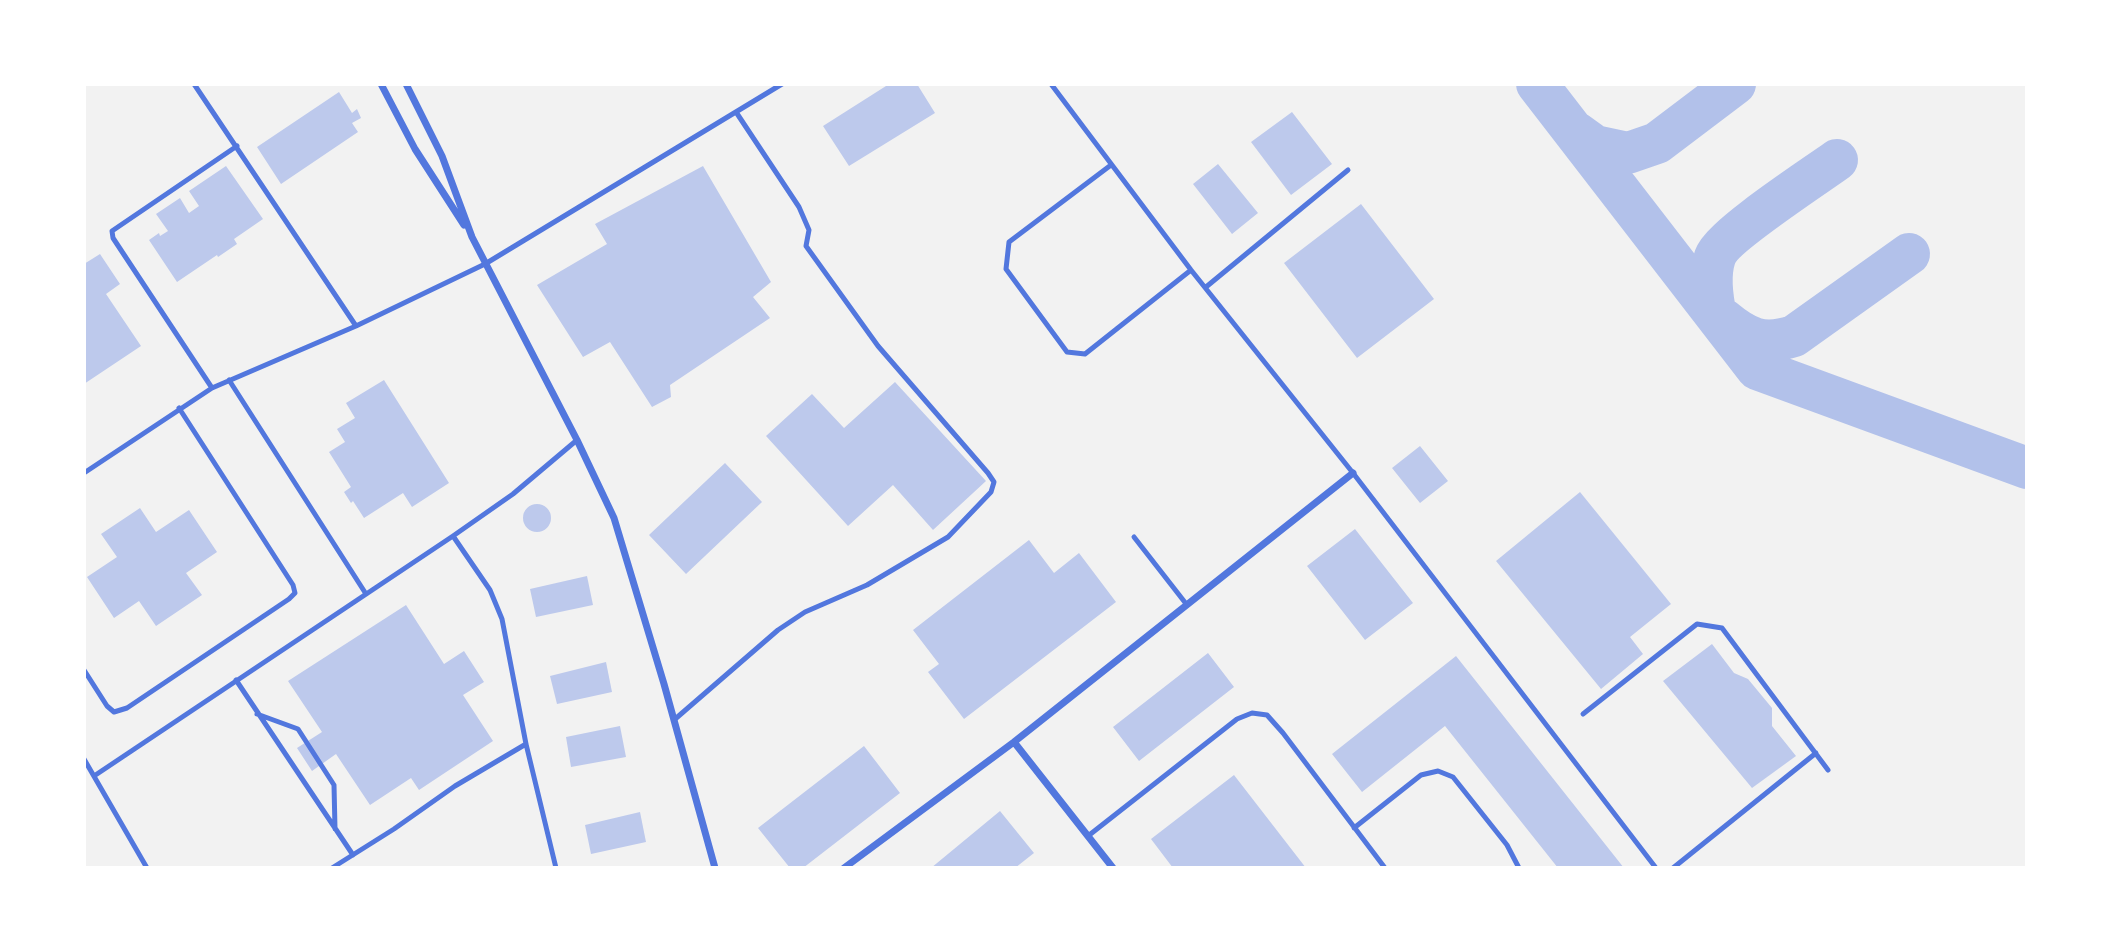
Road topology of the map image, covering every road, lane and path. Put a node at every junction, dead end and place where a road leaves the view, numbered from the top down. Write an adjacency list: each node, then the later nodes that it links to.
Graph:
1 (194, 84): 7 (lane)
2 (382, 84): 10 (street)
3 (406, 84): 10 (street)
4 (782, 84): 6 (lane)
5 (1051, 84): 8 (lane)
6 (736, 113): 11 (lane); 29 (lane)
7 (237, 146): 14 (lane); 16 (lane)
8 (1111, 165): 12 (lane); 12 (lane)
9 (1348, 170): 13 (lane)
10 (472, 237): 11 (street)
11 (485, 264): 14 (lane); 18 (street)
12 (1191, 270): 13 (lane)
13 (1206, 287): 20 (lane)
14 (356, 326): 15 (lane)
15 (229, 380): 16 (lane); 23 (lane)
16 (212, 388): 17 (lane)
17 (179, 408): 19 (lane); 25 (lane)
18 (577, 440): 21 (lane); 29 (street)
19 (84, 473)
20 (1353, 473): 24 (street); 48 (lane)
21 (453, 536): 23 (lane); 31 (lane)
22 (1134, 537): 24 (lane)
23 (366, 594): 26 (lane)
24 (1187, 605): 30 (street)
25 (84, 670)
26 (236, 680): 28 (lane); 35 (lane)
27 (1583, 714): 32 (lane)
28 (257, 715): 37 (lane); 37 (lane)
29 (674, 720): 43 (street)
30 (1014, 742): 38 (street); 44 (street)
31 (526, 744): 39 (lane); 42 (lane)
32 (1816, 753): 34 (lane); 49 (lane)
33 (84, 759): 35 (lane)
34 (1828, 770)
35 (94, 776): 40 (lane)
36 (1354, 828): 38 (lane); 46 (lane); 47 (lane)
37 (335, 829): 39 (lane)
38 (1088, 836): 45 (street)
39 (353, 855): 41 (lane)
40 (147, 868)
41 (332, 868)
42 (556, 868)
43 (715, 868)
44 (844, 868)
45 (1113, 868)
46 (1385, 868)
47 (1519, 868)
48 (1656, 868)
49 (1672, 868)

